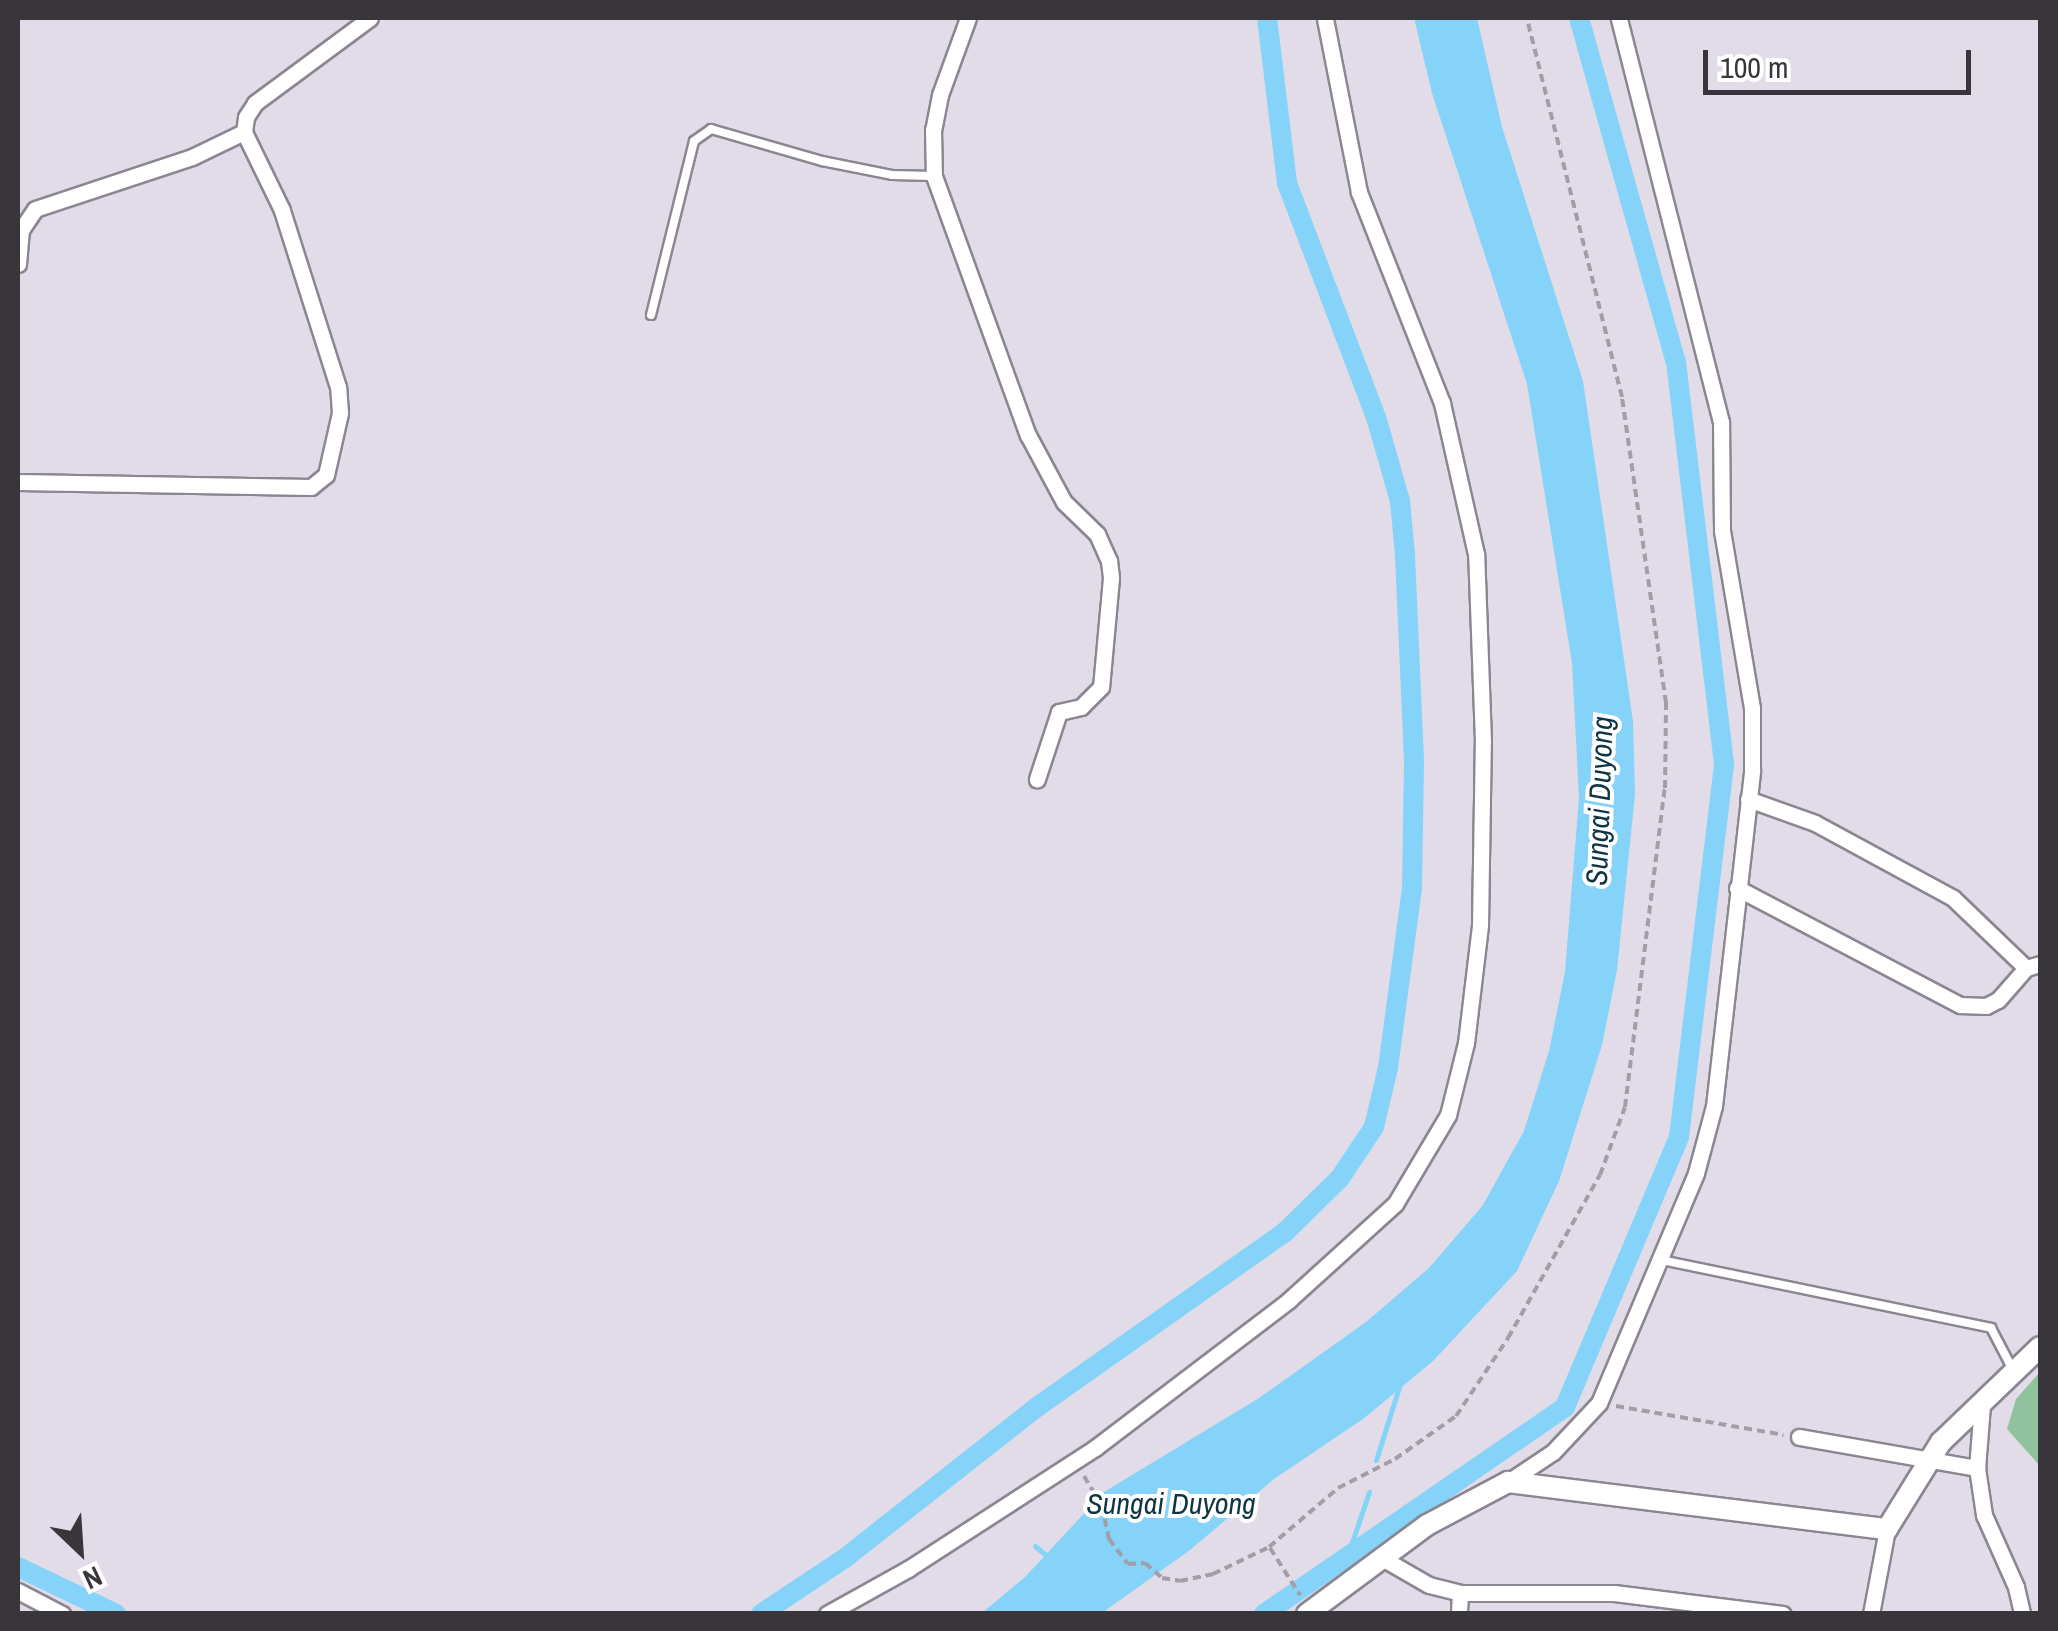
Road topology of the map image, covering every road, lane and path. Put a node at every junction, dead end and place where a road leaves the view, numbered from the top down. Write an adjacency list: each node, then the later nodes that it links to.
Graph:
1 (370, 18): 6 (street)
2 (968, 18): 7 (street)
3 (1326, 18): 21 (street)
4 (1528, 18): 26 (path)
5 (1619, 18): 12 (street)
6 (244, 132): 8 (street); 10 (street)
7 (934, 176): 9 (lane); 11 (street)
8 (18, 264)
9 (650, 315)
10 (18, 482)
11 (1037, 779)
12 (1748, 799): 13 (street); 14 (street)
13 (1737, 888): 14 (street); 15 (street)
14 (2033, 966)
15 (1657, 1259): 17 (lane); 18 (street)
16 (2040, 1348): 17 (street)
17 (2014, 1372): 19 (street)
18 (1599, 1403): 20 (path); 24 (street)
19 (1982, 1405): 22 (street); 23 (street)
20 (1799, 1437): 22 (street)
21 (1076, 1461): 26 (path); 32 (street)
22 (1928, 1462): 23 (street); 25 (street)
23 (1977, 1468): 37 (street)
24 (1508, 1482): 25 (street); 27 (street)
25 (1888, 1529): 36 (street)
26 (1269, 1547): 28 (path)
27 (1382, 1558): 30 (street); 33 (street)
28 (1292, 1577)
29 (18, 1591): 31 (street)
30 (1460, 1593): 34 (street); 35 (street)
31 (62, 1614)
32 (827, 1614)
33 (1307, 1614)
34 (1459, 1614)
35 (1783, 1614)
36 (1870, 1614)
37 (2022, 1614)

